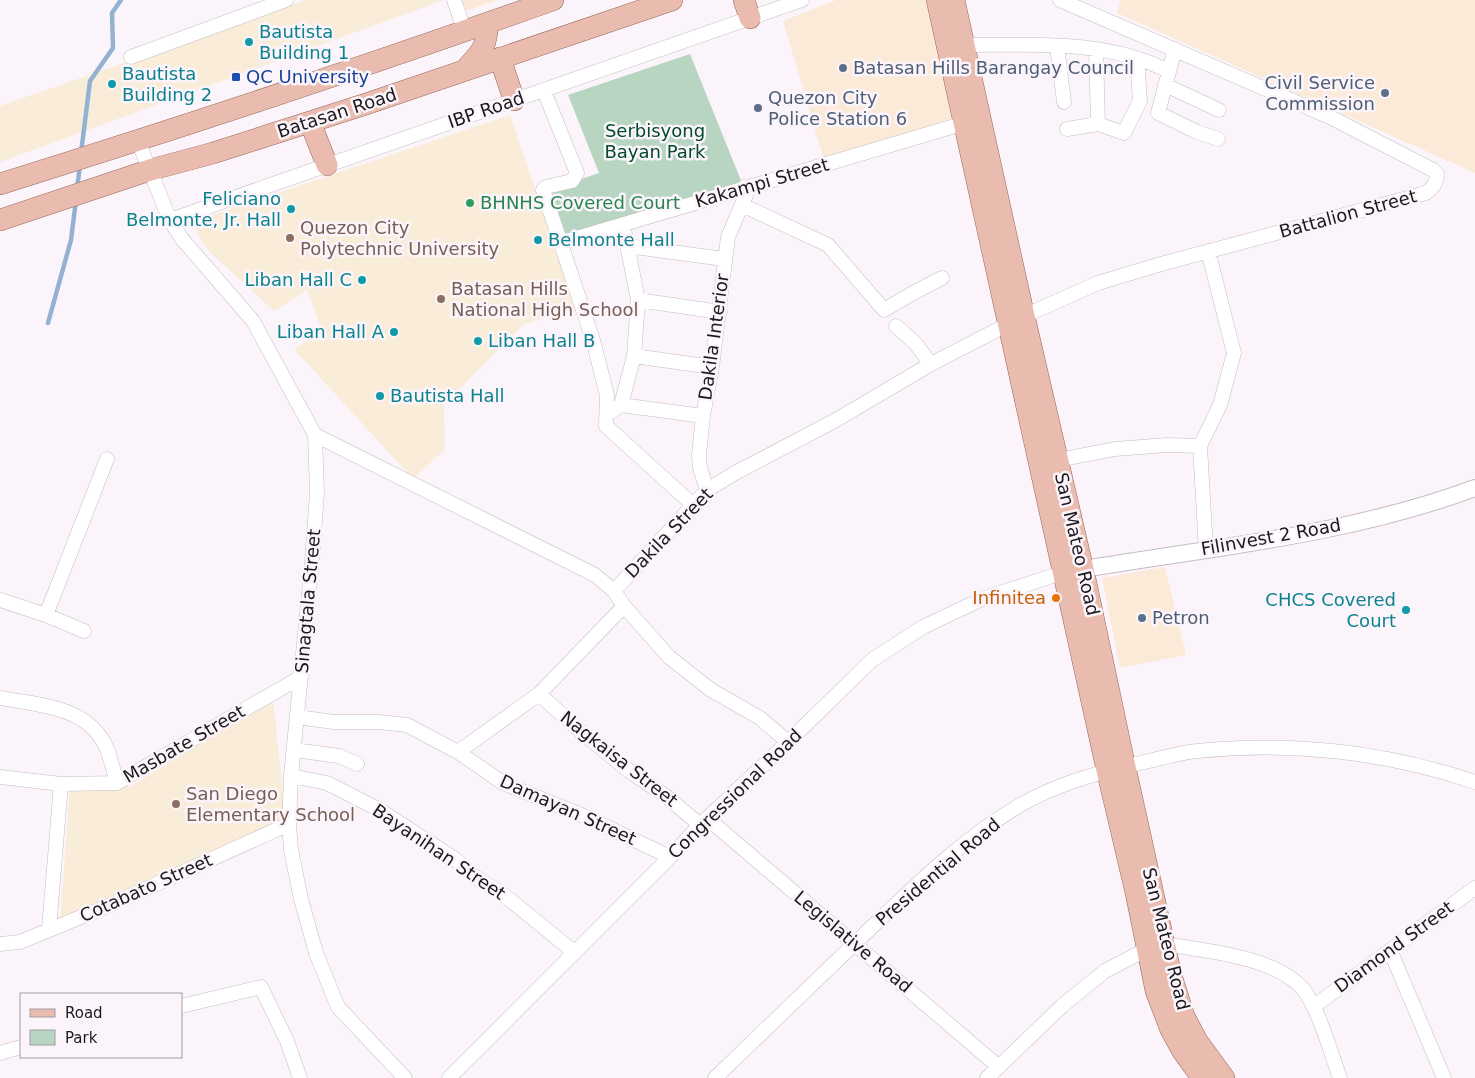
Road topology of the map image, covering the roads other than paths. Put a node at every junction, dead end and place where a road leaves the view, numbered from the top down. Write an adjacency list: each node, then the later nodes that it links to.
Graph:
1 (286, 0): 16 (street)
2 (454, 0): 11 (street)
3 (553, 0): 10 (main road, Batasan Road)
4 (672, 0): 17 (main road, Batasan Road)
5 (802, 0): 9 (street, IBP Road)
6 (937, 0): 27 (main road, San Mateo Road)
7 (954, 0): 12 (main road, San Mateo Road)
8 (1060, 0): 15 (street, Battalion Street)
9 (747, 9): 22 (street, IBP Road)
10 (488, 23): 11 (main road, Batasan Road); 19 (main road)
11 (465, 32): 31 (main road, Batasan Road)
12 (964, 45): 13 (street); 47 (main road, San Mateo Road)
13 (1057, 46): 14 (street); 24 (street)
14 (1096, 49): 18 (street); 28 (street)
15 (1175, 49): 20 (street); 42 (street, Battalion Street)
16 (131, 57)
17 (500, 58): 19 (main road, Batasan Road); 23 (main road)
18 (1136, 58): 20 (street); 28 (street)
19 (464, 70): 26 (main road, Batasan Road)
20 (1168, 71): 21 (street)
21 (1165, 85): 25 (street); 30 (street)
22 (544, 91): 23 (street, IBP Road); 40 (street)
23 (514, 100): 32 (street, IBP Road)
24 (1064, 102)
25 (1219, 110)
26 (310, 122): 32 (main road); 33 (main road, Batasan Road)
27 (965, 123): 35 (street, Kakampi Street); 47 (main road, San Mateo Road)
28 (1098, 124): 29 (street)
29 (1067, 129)
30 (1218, 139)
31 (138, 141): 33 (street, Sinagtala Street); 34 (main road, Batasan Road)
32 (327, 165): 38 (street, IBP Road)
33 (150, 170): 37 (main road, Batasan Road); 38 (street, Sinagtala Street)
34 (0, 184)
35 (744, 187): 36 (street, Dakila Interior); 39 (street, Kakampi Street)
36 (742, 205): 43 (street, Dakila Interior); 44 (street)
37 (0, 220)
38 (170, 220): 55 (street, Sinagtala Street)
39 (623, 224): 40 (street, Kakampi Street); 41 (street)
40 (560, 244): 53 (street)
41 (627, 246): 43 (street); 45 (street)
42 (1208, 251): 47 (street, Battalion Street); 56 (street)
43 (724, 259): 46 (street, Dakila Interior)
44 (942, 278)
45 (638, 300): 46 (street); 49 (street)
46 (720, 312): 51 (street, Dakila Interior)
47 (1016, 320): 50 (street, Dakila Street); 58 (main road, San Mateo Road); 63 (main road, San Mateo Road)
48 (896, 326): 50 (street)
49 (634, 356): 51 (street); 52 (street)
50 (931, 364): 60 (street, Dakila Street)
51 (712, 367): 54 (street, Dakila Interior)
52 (621, 405): 53 (street); 54 (street)
53 (607, 414): 61 (street)
54 (703, 416): 60 (street, Dakila Interior)
55 (315, 436): 64 (street, Dakila Street); 69 (street, Sinagtala Street)
56 (1200, 446): 58 (street); 62 (street)
57 (107, 459): 67 (street)
58 (1058, 460): 63 (main road, San Mateo Road)
59 (1475, 488): 62 (street, Filinvest 2 Road)
60 (707, 490): 61 (street, Dakila Street)
61 (692, 504): 64 (street, Dakila Street)
62 (1206, 550): 63 (street, Filinvest 2 Road)
63 (1074, 571): 73 (street, Congressional Road); 77 (main road, San Mateo Road)
64 (614, 591): 66 (street)
65 (0, 600): 67 (street)
66 (624, 606): 70 (street); 73 (street)
67 (46, 615): 68 (street)
68 (84, 631)
69 (301, 677): 72 (street, Sinagtala Street); 81 (street, Masbate Street)
70 (539, 694): 75 (street); 83 (street, Nagkaisa Street)
71 (0, 698): 81 (street)
72 (297, 717): 74 (street, Sinagtala Street); 75 (street, Damayan Street)
73 (788, 742): 83 (street, Congressional Road)
74 (294, 750): 76 (street); 79 (street, Sinagtala Street)
75 (458, 752): 85 (street, Damayan Street)
76 (357, 764)
77 (1116, 769): 80 (street, Presidential Road); 89 (street, Presidential Road); 90 (main road, San Mateo Road)
78 (0, 776): 82 (street, Masbate Street)
79 (292, 776): 84 (street, Sinagtala Street); 92 (street, Bayanihan Street)
80 (1475, 782)
81 (117, 783): 82 (street, Masbate Street)
82 (61, 784): 87 (street)
83 (703, 821): 85 (street, Congressional Road); 89 (street, Legislative Road)
84 (289, 824): 87 (street, Cotabato Street); 99 (street, Sinagtala Street)
85 (670, 857): 92 (street, Congressional Road)
86 (1474, 893): 91 (street, Diamond Street)
87 (49, 929): 88 (street, Cotabato Street)
88 (0, 944)
89 (854, 944): 97 (street, Legislative Road); 101 (street, Presidential Road)
90 (1156, 946): 94 (street); 97 (street); 103 (main road, San Mateo Road); 104 (main road, San Mateo Road)
91 (1390, 950): 94 (street, Diamond Street); 106 (street)
92 (574, 952): 100 (street, Congressional Road)
93 (182, 1006): 98 (street)
94 (1313, 1007): 105 (street)
95 (20, 1047): 96 (street)
96 (0, 1053)
97 (999, 1067): 102 (street)
98 (300, 1078)
99 (405, 1078)
100 (449, 1078)
101 (715, 1078)
102 (988, 1078)
103 (1202, 1078)
104 (1224, 1078)
105 (1340, 1078)
106 (1444, 1078)

